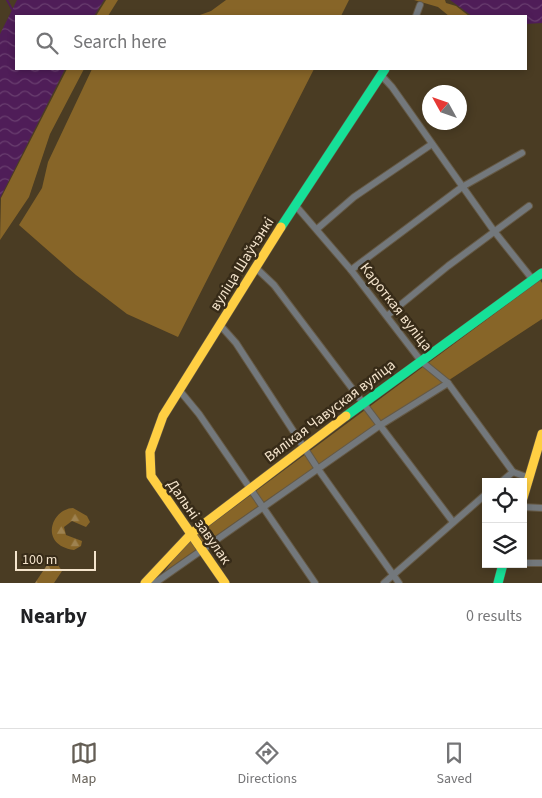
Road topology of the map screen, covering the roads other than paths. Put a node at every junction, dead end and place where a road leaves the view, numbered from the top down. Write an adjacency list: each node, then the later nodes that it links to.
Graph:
1 (420, 5): 2 (street)
2 (416, 15)
3 (383, 72): 4 (street); 7 (street, вуліца Шаўчэнкі)
4 (432, 144): 6 (street); 9 (street)
5 (522, 153): 6 (street)
6 (462, 187): 10 (street); 12 (street)
7 (296, 206): 9 (street, Кароткая вуліца); 11 (street, вуліца Шаўчэнкі)
8 (529, 206): 10 (street)
9 (317, 230): 12 (street, Кароткая вуліца)
10 (494, 231): 14 (street); 15 (street)
11 (256, 268): 16 (street, вуліца Шаўчэнкі); 20 (street)
12 (351, 270): 15 (street, Кароткая вуліца)
13 (542, 273): 14 (street, Вялікая Чавуская вуліца)
14 (534, 280): 17 (street, Вялікая Чавуская вуліца)
15 (388, 315): 17 (street, Кароткая вуліца)
16 (220, 325): 19 (street, вуліца Шаўчэнкі); 23 (street)
17 (421, 361): 18 (street, Кароткая вуліца); 20 (street, Вялікая Чавуская вуліца)
18 (448, 383): 21 (street); 26 (street, Кароткая вуліца)
19 (180, 390): 27 (street, вуліца Шаўчэнкі); 31 (street)
20 (364, 405): 21 (street); 23 (street, Вялікая Чавуская вуліца)
21 (379, 426): 25 (street); 36 (street)
22 (542, 434): 24 (street)
23 (304, 446): 25 (street); 31 (street, Вялікая Чавуская вуліца)
24 (540, 446): 29 (street)
25 (318, 469): 33 (street); 42 (street)
26 (513, 472): 28 (street); 29 (street)
27 (151, 476): 37 (street, Дальні завулак)
28 (506, 478)
29 (529, 478): 30 (street)
30 (527, 485)
31 (250, 488): 33 (street); 37 (street, Вялікая Чавуская вуліца)
32 (482, 497): 36 (street)
33 (263, 507): 38 (street); 46 (street)
34 (527, 507): 35 (street)
35 (542, 508)
36 (453, 522): 42 (street)
37 (192, 533): 38 (street, Дальні завулак); 43 (street, Вялікая Чавуская вуліца)
38 (203, 550): 44 (street); 45 (street, Дальні завулак)
39 (527, 562): 40 (street)
40 (542, 563)
41 (502, 568): 49 (street)
42 (393, 575): 47 (street); 48 (street)
43 (145, 583)
44 (155, 583)
45 (225, 583)
46 (315, 583)
47 (384, 583)
48 (399, 583)
49 (498, 583)

